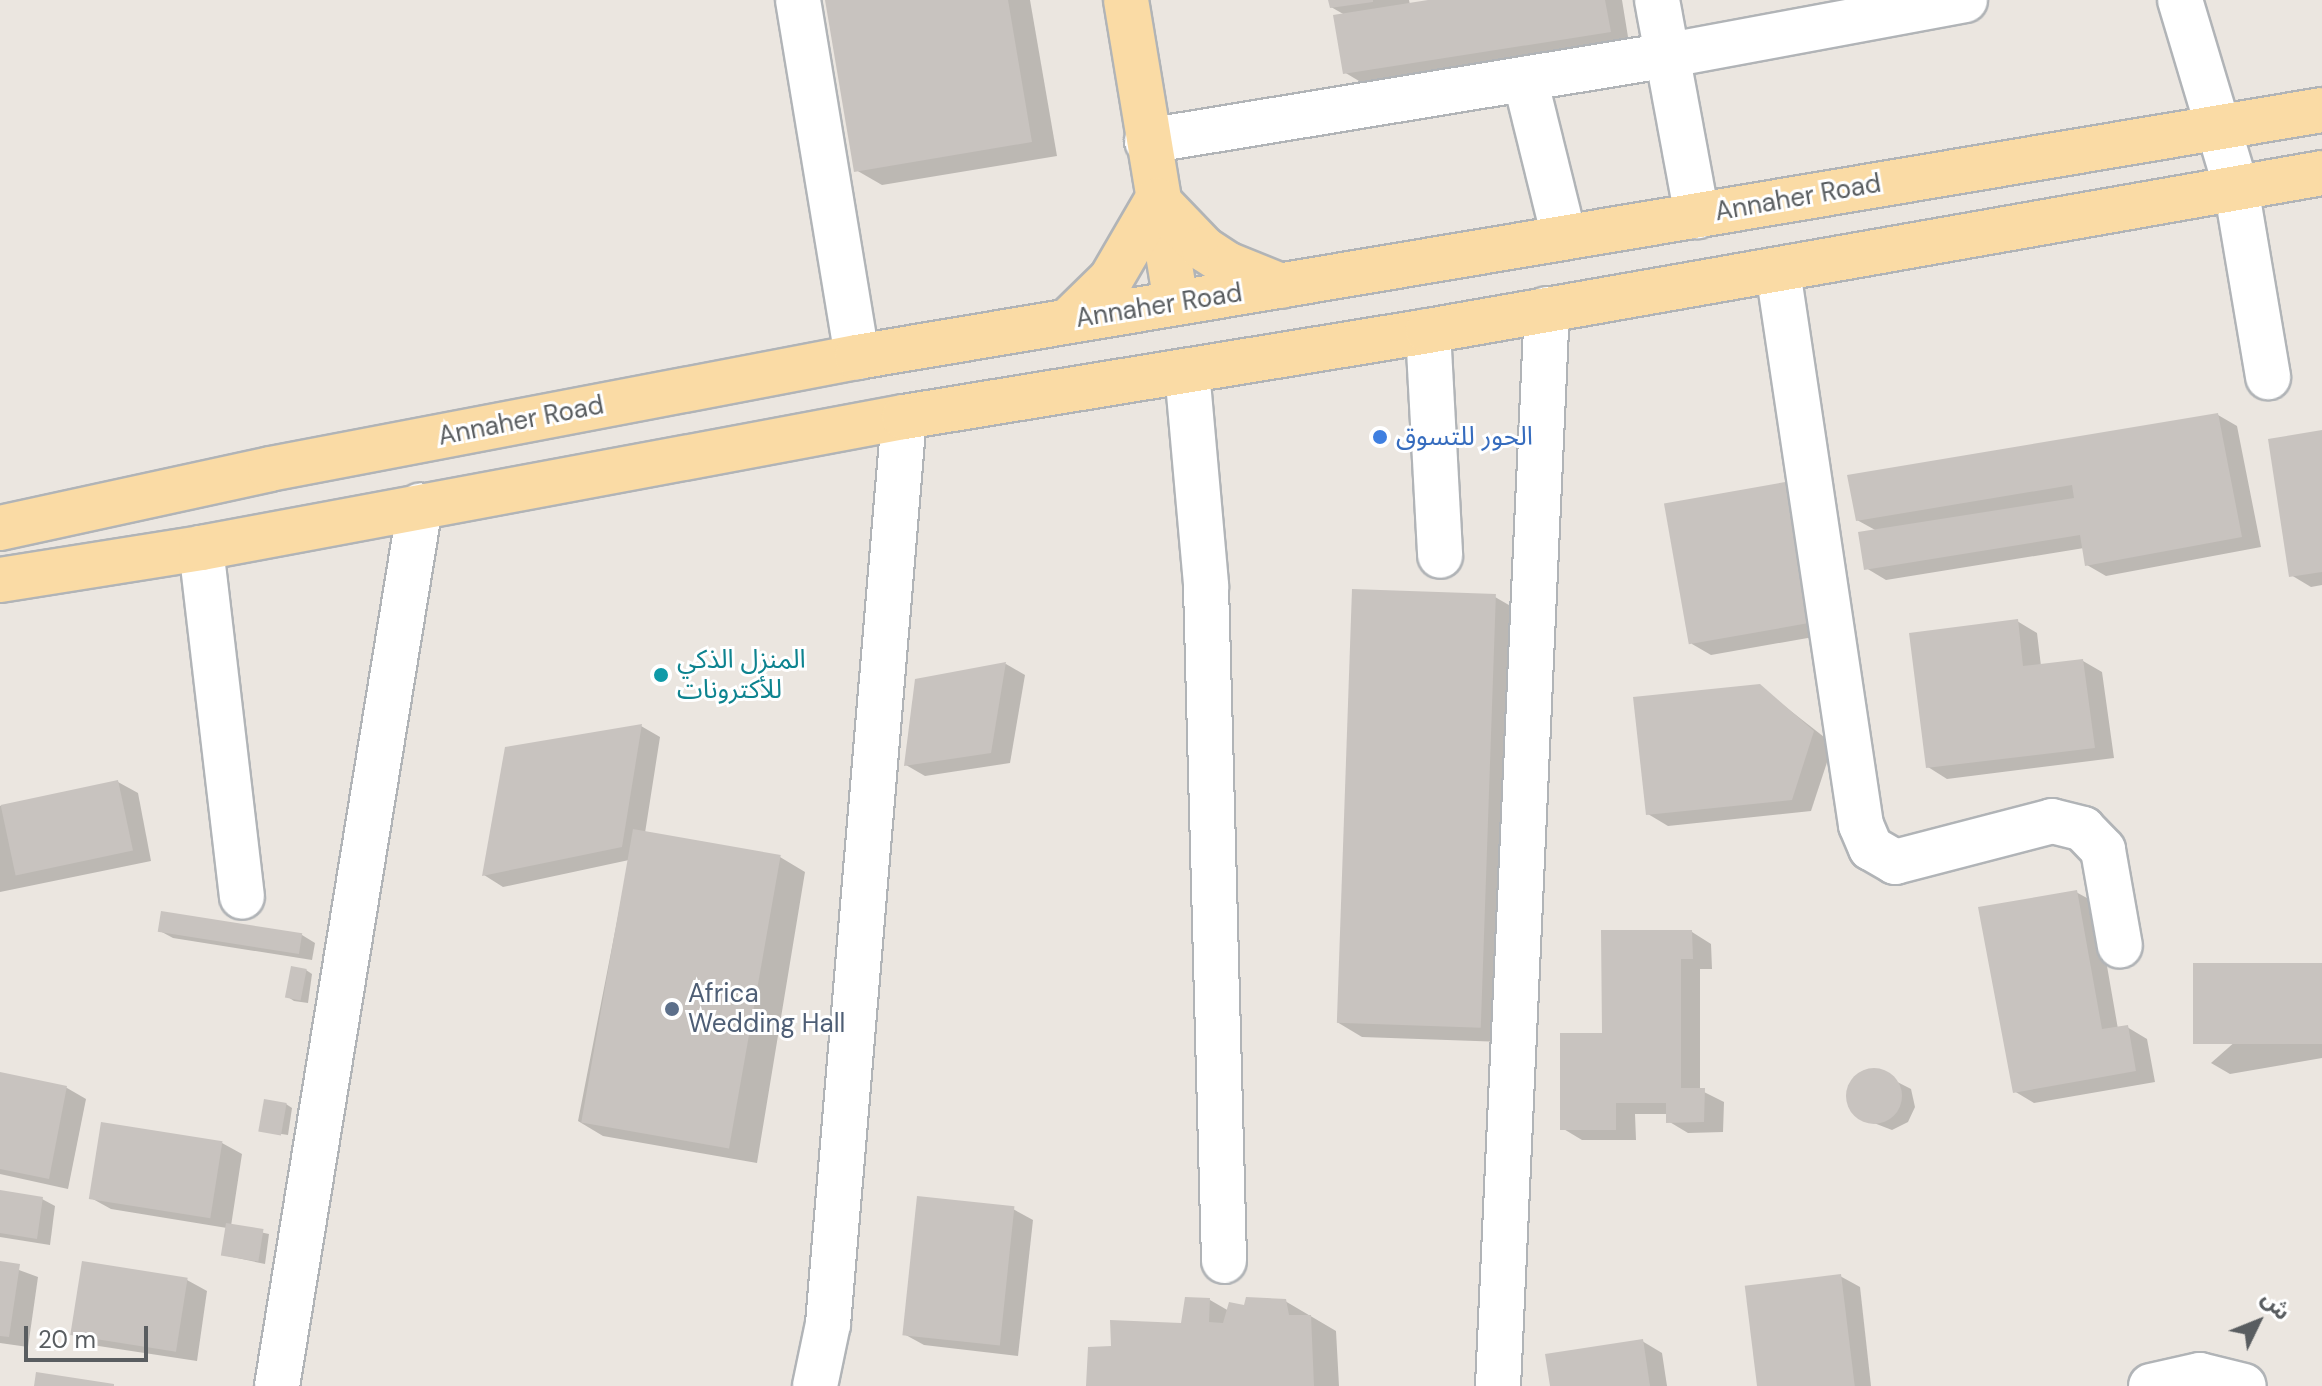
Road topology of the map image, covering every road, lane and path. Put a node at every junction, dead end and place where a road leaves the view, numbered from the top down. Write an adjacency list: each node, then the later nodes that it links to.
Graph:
1 (798, 0): 22 (street)
2 (1126, 0): 10 (main road)
3 (1657, 0): 6 (street)
4 (1965, 0): 6 (street)
5 (2180, 0): 9 (street)
6 (1669, 55): 7 (street); 14 (street)
7 (1525, 79): 10 (street); 15 (street)
8 (2322, 110): 9 (main road, Annaher Road)
9 (2215, 128): 12 (street); 14 (main road, Annaher Road)
10 (1147, 141): 13 (main road)
11 (2322, 173): 12 (main road)
12 (2236, 187): 16 (main road); 24 (street)
13 (1157, 200): 17 (main road); 18 (main road); 20 (main road)
14 (1697, 216): 15 (main road, Annaher Road)
15 (1564, 237): 17 (main road, Annaher Road)
16 (1778, 271): 19 (main road); 32 (street)
17 (1283, 286): 18 (main road, Annaher Road)
18 (1176, 302): 20 (main road, Annaher Road)
19 (1547, 309): 21 (main road); 36 (street)
20 (1068, 321): 22 (main road, Annaher Road)
21 (1428, 331): 23 (main road); 29 (street)
22 (857, 357): 27 (main road, Annaher Road)
23 (1187, 371): 25 (main road); 33 (street)
24 (2268, 377)
25 (904, 417): 26 (main road); 35 (street)
26 (420, 506): 28 (main road); 34 (street)
27 (0, 528)
28 (201, 548): 30 (main road); 31 (street)
29 (1440, 556)
30 (0, 580)
31 (242, 897)
32 (2120, 946)
33 (1224, 1261)
34 (277, 1386)
35 (815, 1386)
36 (1498, 1386)
37 (2151, 1386): 38 (street)
38 (2244, 1386)

